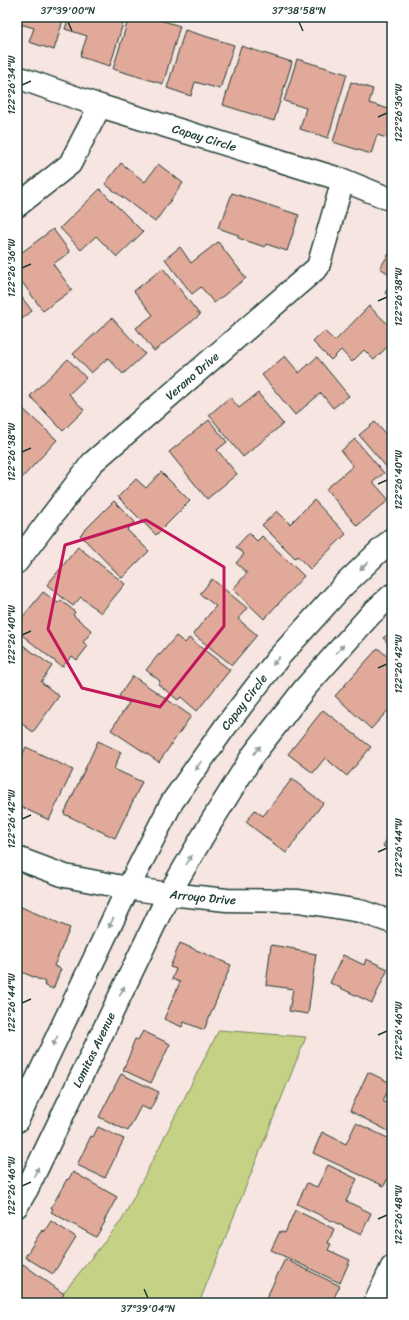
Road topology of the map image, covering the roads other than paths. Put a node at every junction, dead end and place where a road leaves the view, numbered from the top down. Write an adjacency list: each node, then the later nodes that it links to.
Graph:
1 (17, 77): 2 (street, Capay Circle)
2 (100, 106): 3 (street, Capay Circle); 5 (street)
3 (343, 180): 4 (street, Capay Circle); 7 (street, Verano Drive)
4 (392, 200)
5 (17, 206)
6 (392, 539): 10 (street, Capay Circle, one-way to 10)
7 (17, 562)
8 (392, 595): 11 (street, one-way to 8)
9 (17, 858): 10 (street, Arroyo Drive)
10 (128, 888): 11 (street, Arroyo Drive); 13 (street, one-way to 13)
11 (170, 894): 12 (street, Arroyo Drive); 14 (street, Lomitas Avenue, one-way to 11)
12 (392, 922)
13 (17, 1121)
14 (17, 1206)
15 (392, 1267): 16 (street)
16 (375, 1303)

